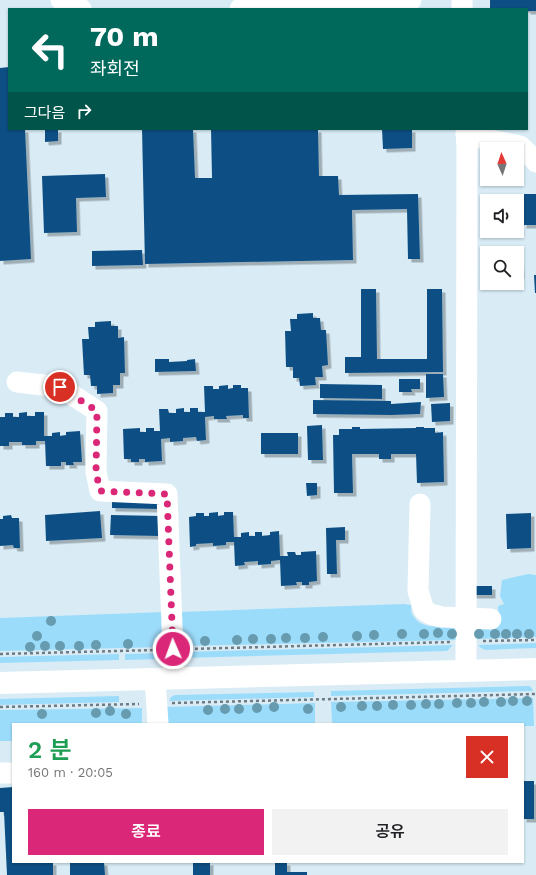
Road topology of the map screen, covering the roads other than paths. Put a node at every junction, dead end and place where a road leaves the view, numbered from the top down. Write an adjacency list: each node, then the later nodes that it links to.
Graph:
1 (61, 0): 3 (street)
2 (411, 0): 4 (street)
3 (78, 8)
4 (281, 8)
5 (466, 132): 6 (street); 9 (street)
6 (536, 162)
7 (17, 382): 13 (street)
8 (420, 504): 9 (street)
9 (466, 619): 10 (street); 12 (street)
10 (491, 619)
11 (536, 669): 12 (main road)
12 (466, 671): 13 (main road)
13 (165, 678): 14 (main road); 15 (street)
14 (0, 683)
15 (158, 723)
16 (0, 773): 17 (street)
17 (12, 773)

